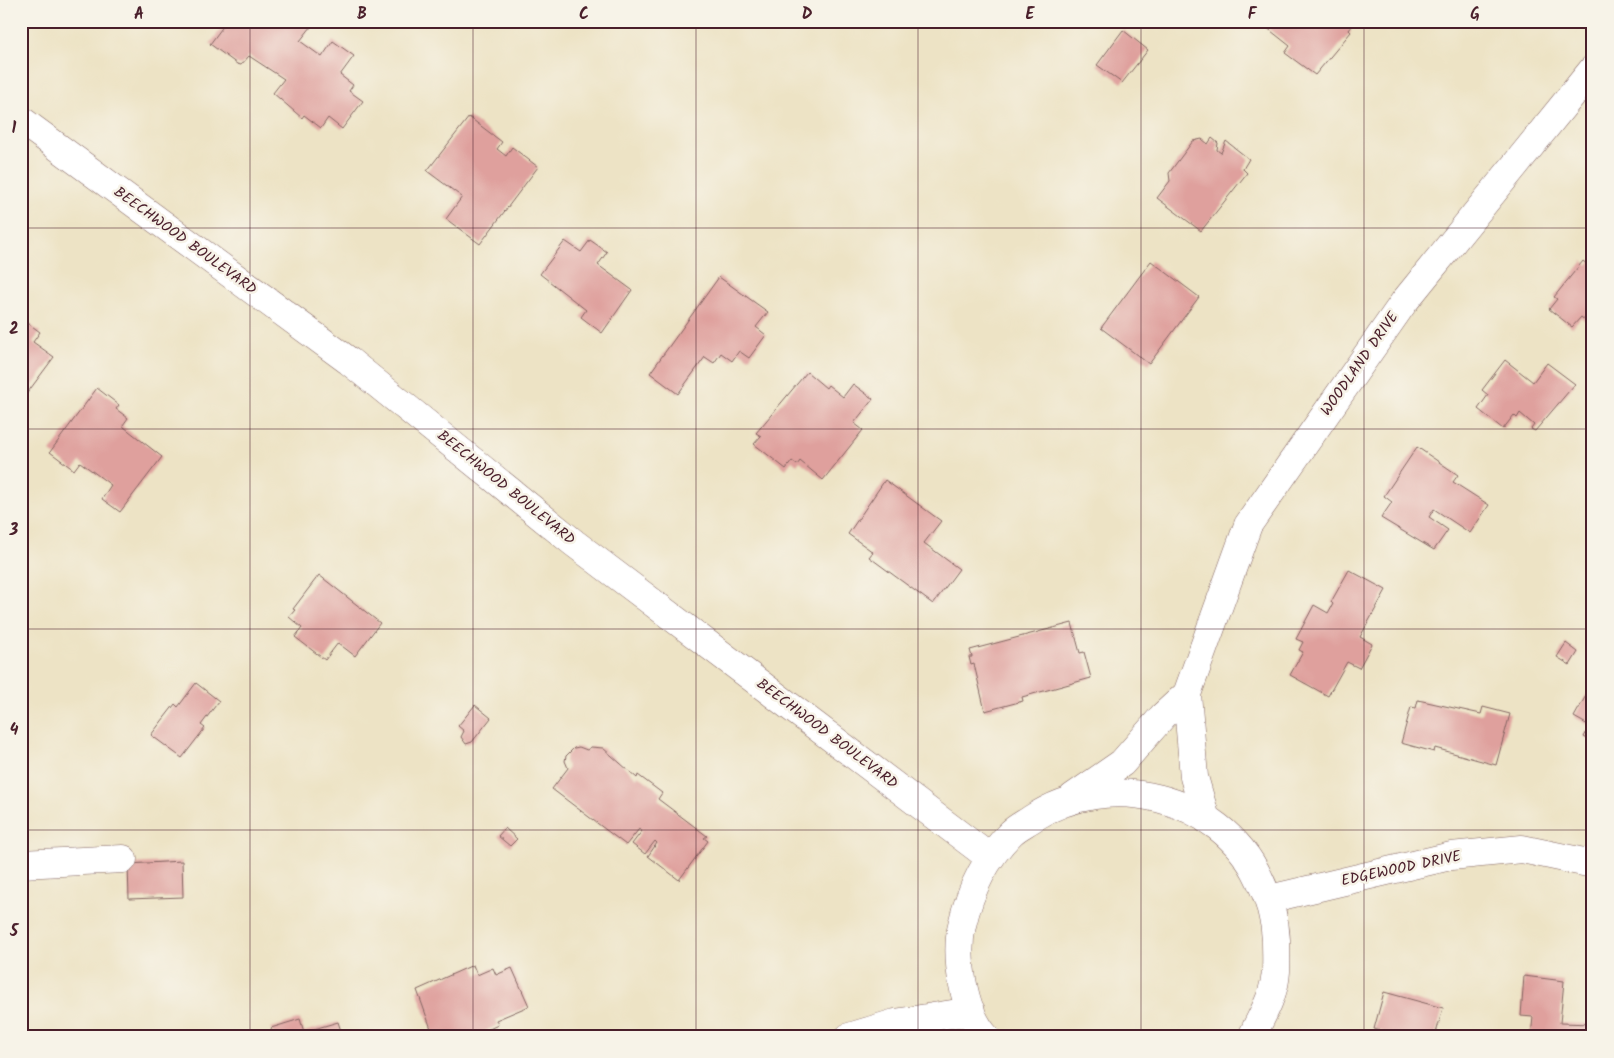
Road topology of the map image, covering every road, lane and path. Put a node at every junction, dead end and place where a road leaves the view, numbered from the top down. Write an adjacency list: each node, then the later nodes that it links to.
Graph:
1 (1593, 68): 3 (street, WOODLAND DRIVE)
2 (21, 120): 6 (street, BEECHWOOD BOULEVARD)
3 (1186, 694): 4 (street, WOODLAND DRIVE); 5 (street, WOODLAND DRIVE)
4 (1069, 799): 5 (street); 6 (street)
5 (1206, 819): 10 (street)
6 (989, 857): 11 (street)
7 (124, 858): 8 (street)
8 (21, 864)
9 (1593, 864): 10 (street, EDGEWOOD DRIVE)
10 (1269, 899): 14 (street)
11 (971, 1011): 12 (street); 13 (street)
12 (849, 1037)
13 (986, 1037)
14 (1252, 1037)

